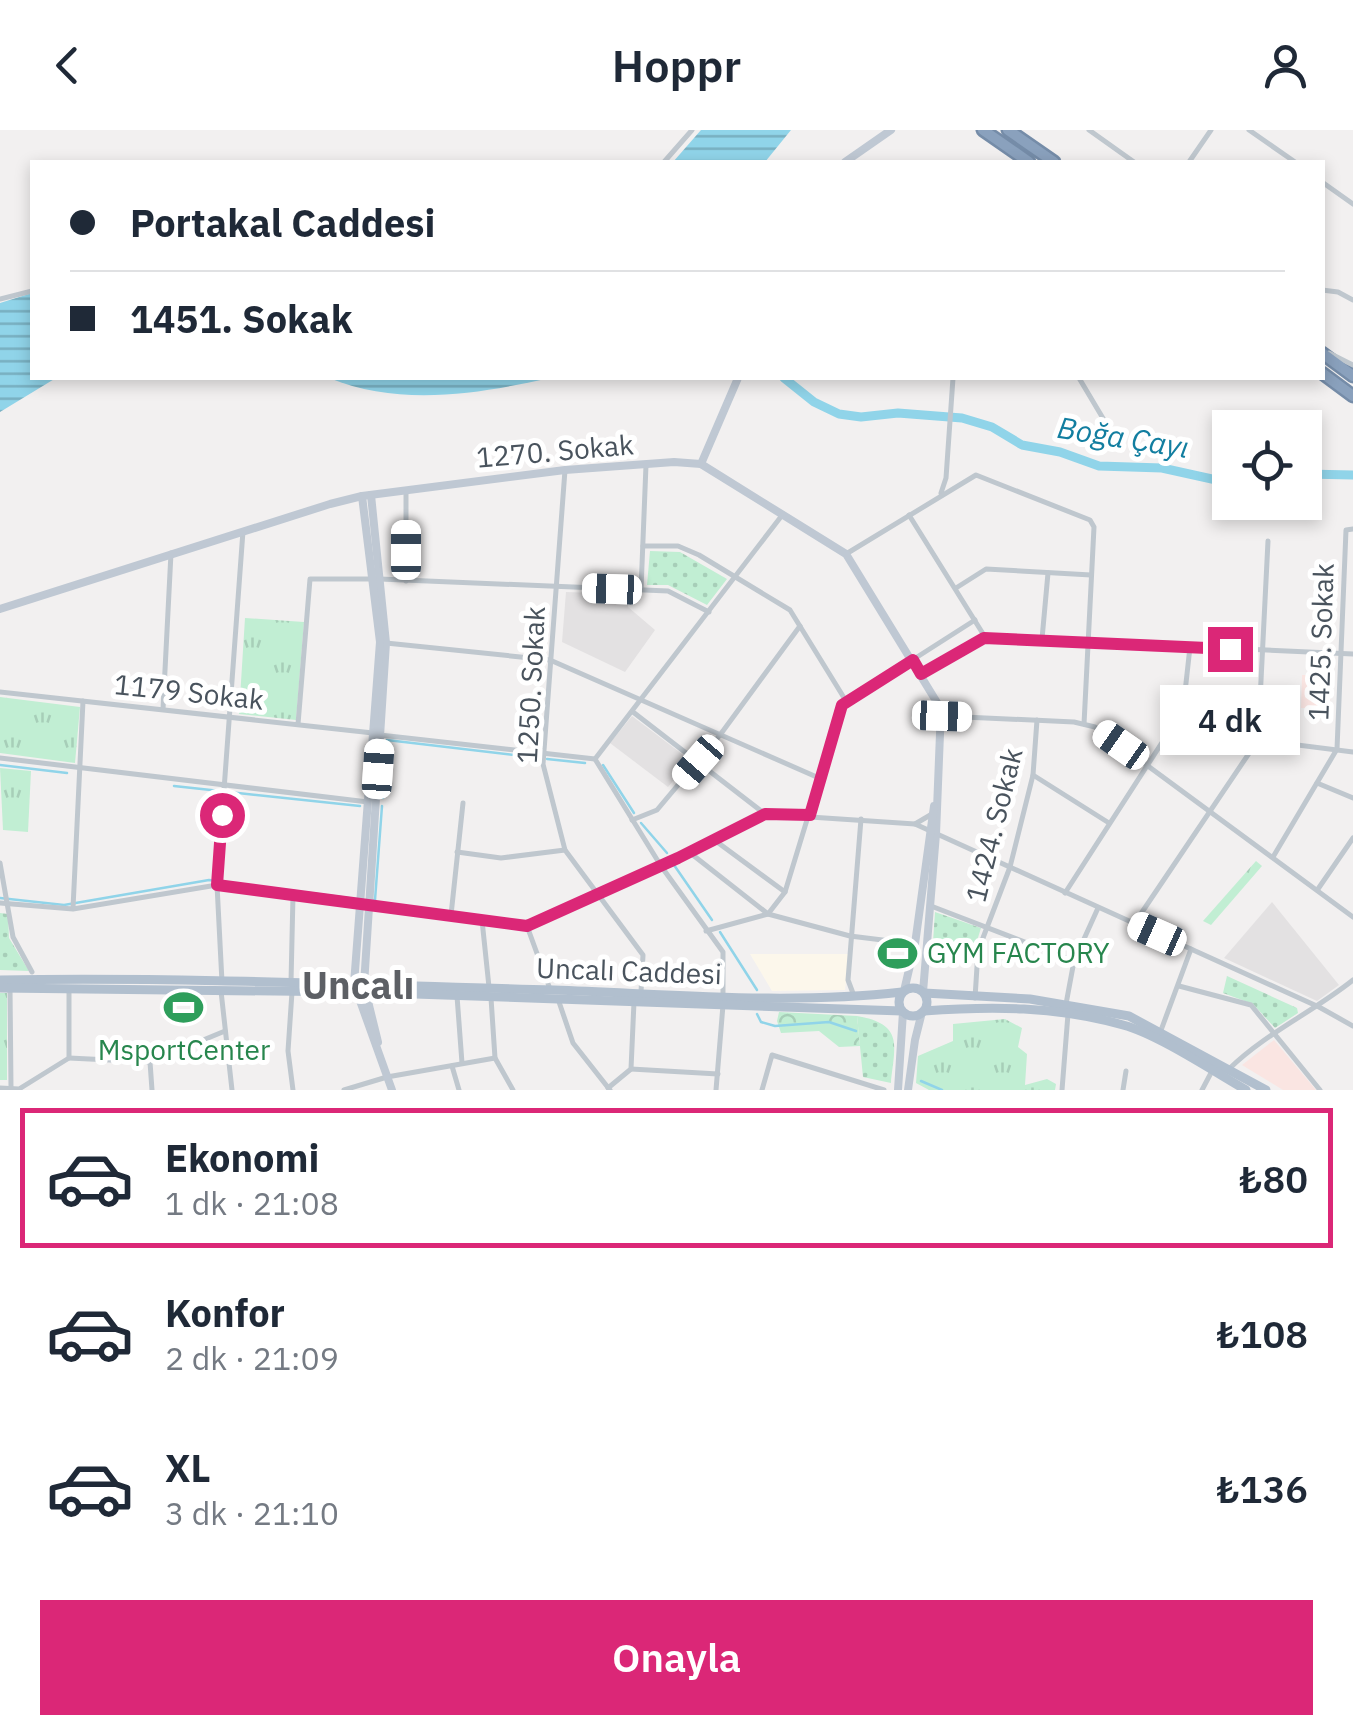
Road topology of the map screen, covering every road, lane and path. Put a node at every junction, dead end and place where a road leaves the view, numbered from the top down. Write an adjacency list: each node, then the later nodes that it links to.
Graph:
1 (692, 130): 8 (street)
2 (891, 130): 9 (street)
3 (983, 130): 10 (highway)
4 (1008, 130): 11 (highway)
5 (1089, 130): 12 (street)
6 (1210, 130): 13 (street)
7 (1249, 130): 14 (street)
8 (666, 160)
9 (848, 160)
10 (1026, 160)
11 (1051, 160)
12 (1131, 160)
13 (1190, 160)
14 (1291, 160)
15 (1325, 184): 16 (street)
16 (1353, 204)
17 (1353, 285): 20 (street)
18 (1325, 291): 20 (street)
19 (30, 292): 21 (street)
20 (1346, 296): 22 (street)
21 (0, 299)
22 (1353, 300)
23 (1325, 352): 25 (street)
24 (1325, 353): 27 (highway)
25 (1353, 365)
26 (1325, 375): 31 (highway)
27 (1353, 376)
28 (737, 380): 33 (street)
29 (954, 380): 38 (street)
30 (1080, 380): 32 (street)
31 (1353, 396)
32 (1104, 420)
33 (701, 464): 34 (street, 1270. Sokak); 39 (street)
34 (646, 466): 35 (street, 1270. Sokak); 44 (street)
35 (565, 470): 36 (street, 1270. Sokak); 52 (street, 1250. Sokak)
36 (406, 490): 37 (street, 1270. Sokak); 51 (street)
37 (366, 496): 42 (street, 1270. Sokak); 50 (street)
38 (940, 496): 40 (street); 48 (street)
39 (783, 514): 46 (street); 49 (street)
40 (909, 515): 46 (street); 53 (street)
41 (1349, 530): 65 (street, 1425. Sokak)
42 (243, 531): 45 (street, 1270. Sokak); 76 (street)
43 (1268, 542): 64 (street)
44 (643, 546): 49 (street); 54 (street)
45 (172, 553): 55 (street, 1270. Sokak); 74 (street)
46 (846, 554): 68 (street)
47 (1048, 572): 48 (street); 53 (street); 60 (street)
48 (1092, 575): 61 (street)
49 (736, 576): 56 (street); 58 (street)
50 (376, 579): 51 (street); 62 (street); 79 (street)
51 (406, 581): 52 (street)
52 (555, 588): 54 (street); 67 (street, 1250. Sokak)
53 (956, 588): 57 (street)
54 (641, 590): 56 (street)
55 (0, 609)
56 (709, 612): 71 (street)
57 (975, 620): 59 (street); 68 (street)
58 (800, 626): 73 (street); 82 (street)
59 (984, 638): 60 (street); 69 (street)
60 (1042, 640): 61 (street)
61 (1088, 642): 63 (street); 80 (street)
62 (383, 643): 67 (street); 81 (street)
63 (1190, 647): 64 (street); 90 (street)
64 (1264, 651): 65 (street); 83 (street)
65 (1340, 654): 66 (street); 84 (street, 1425. Sokak)
66 (1353, 654)
67 (550, 660): 71 (street); 86 (street, 1250. Sokak)
68 (913, 660): 69 (street); 73 (street)
69 (921, 674): 77 (street)
70 (0, 692): 72 (street, 1179 Sokak)
71 (641, 700): 75 (street); 82 (street)
72 (83, 701): 74 (street, 1179 Sokak); 91 (street)
73 (846, 701): 93 (street)
74 (163, 709): 76 (street, 1179 Sokak)
75 (632, 712): 88 (street); 89 (street)
76 (229, 716): 79 (street, 1179 Sokak); 95 (street)
77 (942, 716): 78 (street); 96 (street)
78 (1038, 720): 80 (street); 92 (street, 1424. Sokak)
79 (298, 724): 81 (street, 1179 Sokak)
80 (1084, 724): 90 (street)
81 (377, 734): 86 (street, 1179 Sokak); 98 (street); 125 (street)
82 (720, 735): 89 (street); 93 (street)
83 (1258, 740): 84 (street); 100 (street)
84 (1337, 750): 85 (street); 94 (street, 1425. Sokak)
85 (1353, 752)
86 (543, 755): 88 (street, 1179 Sokak); 111 (street, 1250. Sokak)
87 (0, 758): 91 (street)
88 (595, 759): 105 (street)
89 (698, 762): 101 (street); 105 (street)
90 (1147, 762): 100 (street); 106 (street)
91 (79, 769): 95 (street); 128 (street)
92 (1033, 776): 106 (street); 117 (street, 1424. Sokak)
93 (820, 778): 103 (street)
94 (1317, 783): 97 (street); 114 (street, 1425. Sokak)
95 (224, 785): 98 (street); 118 (street)
96 (938, 787): 102 (street); 108 (street)
97 (1353, 798)
98 (368, 802): 125 (street)
99 (463, 803): 112 (street)
100 (1210, 809): 114 (street); 133 (street)
101 (765, 814): 103 (street); 110 (street)
102 (932, 814): 107 (street); 108 (street)
103 (810, 815): 104 (street); 120 (street)
104 (861, 819): 107 (street); 137 (street)
105 (632, 820): 116 (street)
106 (1110, 823): 121 (street)
107 (915, 824): 108 (street)
108 (932, 832): 117 (street); 126 (street); 138 (street)
109 (1353, 838): 119 (street)
110 (713, 840): 113 (street); 120 (street)
111 (565, 850): 112 (street); 122 (street, 1250. Sokak)
112 (458, 852): 130 (street)
113 (689, 852): 116 (street); 129 (street)
114 (1274, 857): 119 (street)
115 (0, 863): 124 (street)
116 (660, 866): 122 (street); 136 (street)
117 (1010, 868): 121 (street); 135 (street, 1424. Sokak)
118 (217, 885): 123 (street); 128 (street); 145 (street)
119 (1318, 889): 131 (street)
120 (785, 892): 129 (street)
121 (1065, 892): 127 (street)
122 (598, 894): 134 (street); 156 (street, 1250. Sokak)
123 (293, 896): 125 (street); 147 (street)
124 (5, 901): 128 (street); 142 (street)
125 (364, 904): 130 (street); 150 (street)
126 (928, 906): 135 (street); 138 (street)
127 (1098, 908): 133 (street); 141 (street)
128 (73, 909)
129 (768, 914): 136 (street); 137 (street)
130 (450, 916): 132 (street)
131 (1353, 917)
132 (482, 920): 134 (street); 152 (street)
133 (1134, 924): 139 (street)
134 (527, 926): 154 (street)
135 (988, 927): 140 (street, 1424. Sokak); 141 (street)
136 (706, 932): 159 (street)
137 (850, 936): 138 (street); 157 (street)
138 (920, 945): 140 (street); 151 (street); 153 (street)
139 (1191, 948): 146 (street); 160 (street)
140 (978, 951): 158 (street, 1424. Sokak)
141 (1074, 960): 161 (street)
142 (32, 972)
143 (0, 980): 145 (main road)
144 (1353, 980): 160 (street)
145 (221, 986): 147 (main road); 149 (main road); 165 (street)
146 (1179, 986): 166 (street); 167 (street)
147 (292, 987): 150 (main road); 184 (street)
148 (5, 988): 149 (main road); 180 (street)
149 (69, 988): 168 (street)
150 (359, 988): 152 (main road, Uncalı Caddesi); 155 (main road, Uncalı Caddesi); 178 (street)
151 (903, 992): 153 (main road); 157 (main road, Uncalı Caddesi); 162 (main road)
152 (490, 993): 154 (main road, Uncalı Caddesi); 155 (main road, Uncalı Caddesi); 169 (street)
153 (924, 993): 158 (main road); 163 (main road)
154 (554, 995): 156 (main road, Uncalı Caddesi); 181 (street)
155 (457, 996): 171 (street)
156 (638, 998): 159 (main road, Uncalı Caddesi); 173 (street, 1250. Sokak)
157 (855, 998): 159 (main road, Uncalı Caddesi)
158 (975, 998): 161 (main road)
159 (723, 1001): 162 (main road, Uncalı Caddesi); 177 (street)
160 (1319, 1007): 164 (street); 166 (street)
161 (1067, 1009): 163 (main road); 167 (main road); 176 (main road); 194 (street)
162 (902, 1012): 163 (main road); 192 (street)
163 (923, 1012): 193 (street)
164 (1353, 1026)
165 (225, 1031): 170 (street); 183 (street)
166 (1273, 1032): 174 (street); 199 (street)
167 (1160, 1033): 174 (main road)
168 (69, 1058): 170 (street); 180 (street)
169 (495, 1058): 171 (street); 188 (street)
170 (150, 1062): 182 (street)
171 (462, 1063): 172 (street)
172 (452, 1066): 178 (street); 187 (street)
173 (631, 1069): 177 (street); 181 (street)
174 (1229, 1069): 198 (main road)
175 (1126, 1071): 195 (street)
176 (1212, 1071): 196 (street); 197 (main road)
177 (718, 1074): 189 (street)
178 (387, 1076): 185 (street); 186 (street)
179 (0, 1088): 180 (street)
180 (17, 1089)
181 (608, 1089)
182 (152, 1090)
183 (232, 1090)
184 (293, 1090)
185 (344, 1090)
186 (392, 1090)
187 (460, 1090)
188 (513, 1090)
189 (716, 1090)
190 (762, 1090): 191 (street)
191 (884, 1090)
192 (898, 1090)
193 (908, 1090)
194 (1062, 1090)
195 (1123, 1090)
196 (1202, 1090)
197 (1246, 1090)
198 (1266, 1090)
199 (1320, 1090)

